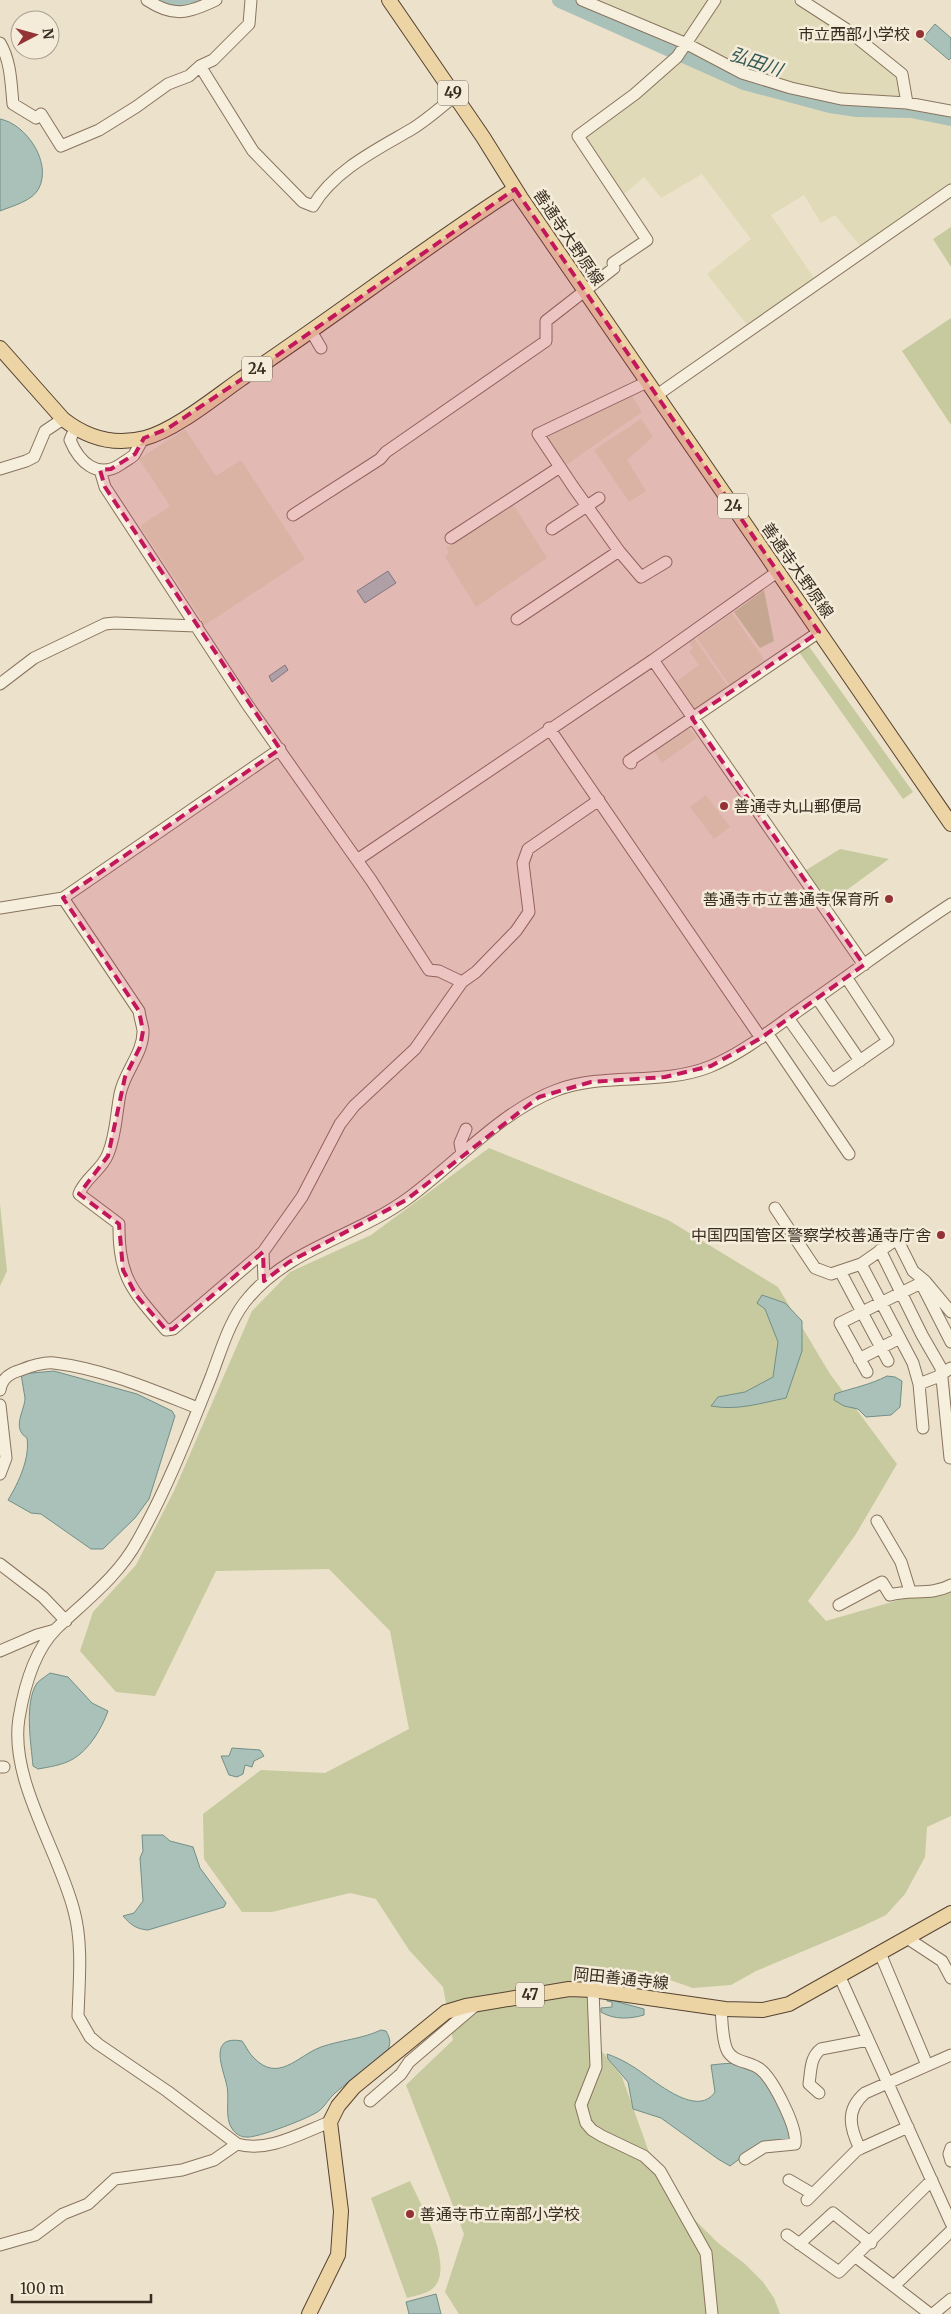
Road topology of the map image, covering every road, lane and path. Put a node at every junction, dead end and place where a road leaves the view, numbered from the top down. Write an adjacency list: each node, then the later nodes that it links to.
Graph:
1 (147, 0): 2 (street)
2 (216, 0)
3 (251, 0): 10 (street)
4 (389, 0): 11 (main road, 49)
5 (582, 0): 9 (street)
6 (715, 0): 9 (street)
7 (801, 0): 12 (street)
8 (0, 43): 10 (street)
9 (682, 50): 12 (street); 16 (street)
10 (200, 66): 11 (street)
11 (455, 96): 14 (main road, 49)
12 (907, 103): 13 (street)
13 (951, 111)
14 (515, 188): 16 (main road, 善通寺大野原線 / 24); 17 (main road, 善通寺大野原線 / 24)
15 (951, 190): 21 (street)
16 (585, 291): 20 (main road, 善通寺大野原線 / 24); 30 (street)
17 (311, 331): 19 (street); 24 (main road, 善通寺大野原線 / 24)
18 (0, 348): 22 (main road, 善通寺大野原線 / 24)
19 (321, 348)
20 (647, 382): 21 (main road, 善通寺大野原線 / 24); 25 (street)
21 (657, 395): 35 (main road, 善通寺大野原線 / 24)
22 (63, 419): 23 (main road, 善通寺大野原線 / 24); 26 (street)
23 (74, 428): 24 (main road, 善通寺大野原線 / 24); 27 (street)
24 (144, 438): 27 (street)
25 (560, 467): 29 (street); 32 (street)
26 (0, 469)
27 (100, 470): 37 (street)
28 (599, 498): 29 (street)
29 (586, 506): 31 (street); 33 (street)
30 (293, 515)
31 (552, 529)
32 (451, 538)
33 (619, 550): 34 (street); 36 (street)
34 (666, 562)
35 (778, 572): 38 (main road, 善通寺大野原線 / 24); 39 (street)
36 (517, 619)
37 (197, 626): 40 (street); 43 (street)
38 (820, 632): 41 (street); 46 (main road, 善通寺大野原線 / 24)
39 (653, 660): 41 (street); 42 (street)
40 (0, 684)
41 (692, 718): 44 (street); 51 (street)
42 (549, 728): 45 (street); 47 (street)
43 (280, 749): 47 (street); 48 (street)
44 (631, 764)
45 (599, 800): 53 (street); 56 (street)
46 (951, 824)
47 (357, 860): 53 (street)
48 (63, 898): 50 (street); 63 (street)
49 (951, 904): 51 (street)
50 (0, 908)
51 (864, 965): 52 (street)
52 (846, 977): 54 (street); 57 (street)
53 (462, 982): 63 (street)
54 (817, 998): 55 (street); 57 (street)
55 (788, 1018): 56 (street); 57 (street)
56 (764, 1035): 59 (street); 60 (street)
57 (860, 1061)
58 (466, 1129): 59 (street)
59 (462, 1154): 67 (street)
60 (849, 1154)
61 (775, 1208): 65 (street)
62 (880, 1250): 64 (street); 66 (street); 68 (street)
63 (263, 1252): 67 (street)
64 (861, 1264): 65 (street); 69 (street)
65 (840, 1271): 71 (street)
66 (919, 1279): 68 (street); 70 (street); 73 (street)
67 (264, 1281): 82 (street)
68 (901, 1294): 69 (street); 77 (street)
69 (882, 1304): 71 (street); 72 (street)
70 (951, 1312)
71 (862, 1313): 74 (street); 75 (street)
72 (900, 1338): 74 (street); 79 (street)
73 (951, 1342)
74 (880, 1348): 75 (street); 76 (street)
75 (859, 1359): 78 (street)
76 (888, 1361)
77 (946, 1371): 79 (street); 83 (street)
78 (866, 1372)
79 (918, 1384): 84 (street)
80 (0, 1390): 82 (street)
81 (0, 1405): 86 (street)
82 (198, 1408): 92 (street)
83 (948, 1417): 85 (street)
84 (923, 1428)
85 (950, 1458)
86 (0, 1474)
87 (877, 1521): 90 (street)
88 (0, 1564): 92 (street)
89 (951, 1585): 90 (street)
90 (910, 1591): 91 (street)
91 (839, 1604)
92 (66, 1621): 93 (street)
93 (54, 1630): 94 (street); 111 (street)
94 (0, 1651)
95 (951, 1914): 96 (main road, 岡田善通寺線 / 47)
96 (907, 1938): 97 (main road, 岡田善通寺線 / 47); 99 (street)
97 (880, 1953): 98 (main road, 岡田善通寺線 / 47); 105 (street)
98 (839, 1976): 102 (main road, 岡田善通寺線 / 47); 103 (street)
99 (951, 1978)
100 (593, 1990): 101 (main road, 岡田善通寺線 / 47); 102 (main road, 岡田善通寺線 / 47); 128 (street)
101 (477, 2004): 108 (street); 109 (main road, 岡田善通寺線 / 47)
102 (721, 2008): 114 (street)
103 (868, 2040): 106 (street); 107 (street)
104 (951, 2055): 105 (street)
105 (928, 2065): 106 (street)
106 (888, 2083): 110 (street); 113 (street)
107 (819, 2093)
108 (370, 2101)
109 (330, 2122): 111 (street); 127 (main road)
110 (908, 2127): 113 (street); 117 (street)
111 (237, 2144): 123 (street)
112 (951, 2148): 115 (street)
113 (860, 2149): 116 (street)
114 (745, 2159)
115 (951, 2161)
116 (789, 2180)
117 (932, 2180): 118 (street); 121 (street)
118 (951, 2223)
119 (951, 2232): 125 (street)
120 (787, 2235): 122 (street)
121 (870, 2243): 122 (street); 124 (street)
122 (799, 2244): 124 (street)
123 (0, 2245)
124 (856, 2257): 125 (street)
125 (894, 2286): 129 (street)
126 (945, 2306): 129 (street)
127 (309, 2314)
128 (712, 2314)
129 (932, 2314)

